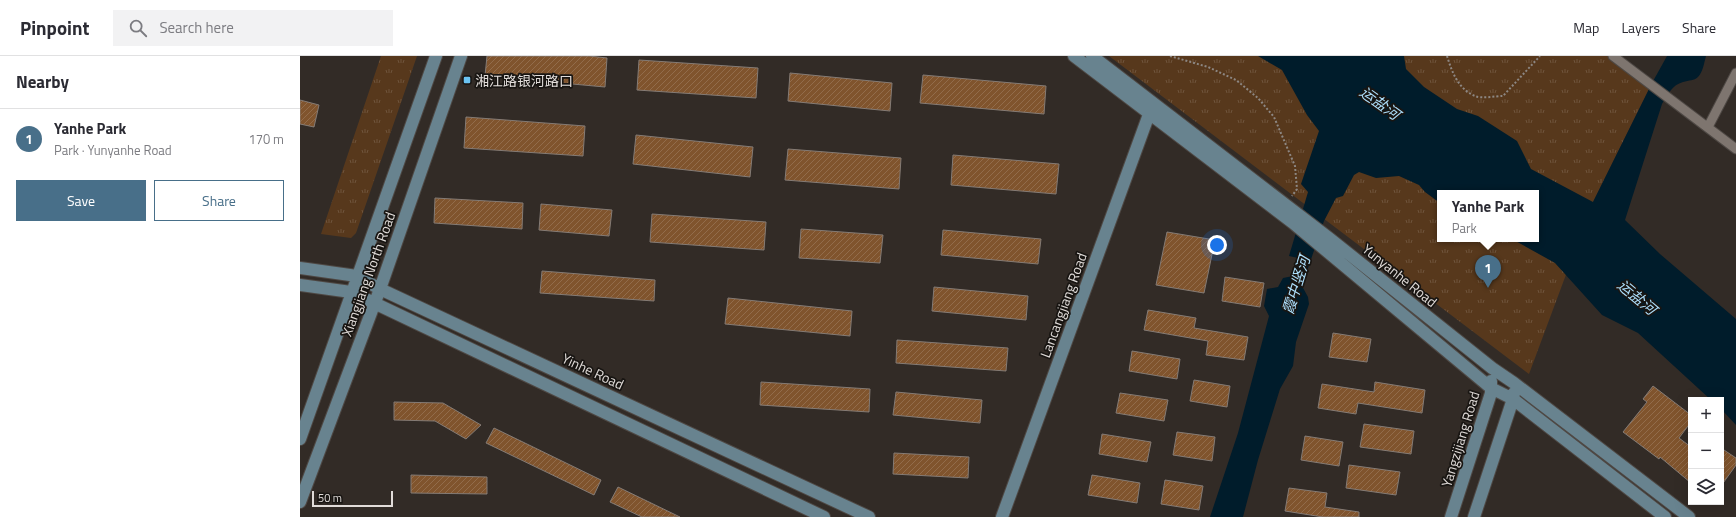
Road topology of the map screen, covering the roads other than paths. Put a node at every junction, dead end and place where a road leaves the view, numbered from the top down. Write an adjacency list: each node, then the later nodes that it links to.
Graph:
1 (436, 56): 13 (main road, Xiangjiang North Road)
2 (461, 56): 15 (main road, Xiangjiang North Road)
3 (1074, 56): 7 (main road, Yunyanhe Road)
4 (1092, 56): 7 (main road, Yunyanhe Road)
5 (1613, 56): 8 (street)
6 (1736, 73): 8 (street)
7 (1151, 108): 10 (main road, Yunyanhe Road); 10 (main road, Yunyanhe Road); 26 (main road, Lancangjiang Road)
8 (1708, 127): 9 (street)
9 (1736, 149)
10 (1291, 213): 11 (main road, Yunyanhe Road)
11 (1326, 243): 18 (main road, Yunyanhe Road); 20 (main road, Yunyanhe Road)
12 (300, 268): 13 (main road, Yinhe Road)
13 (357, 276): 15 (main road, Yinhe Road); 16 (main road, Xiangjiang North Road)
14 (300, 285): 16 (main road)
15 (380, 289): 17 (main road, Xiangjiang North Road); 25 (main road, Yinhe Road)
16 (351, 292): 17 (main road); 22 (main road, Xiangjiang North Road)
17 (375, 303): 23 (main road, Xiangjiang North Road); 24 (main road)
18 (1492, 368): 19 (main road, Yunyanhe Road); 20 (main road, Yangzijiang Road)
19 (1514, 383): 21 (main road); 30 (main road, Yunyanhe Road)
20 (1491, 388): 21 (main road, Yunyanhe Road); 27 (main road, Yangzijiang Road)
21 (1513, 399): 28 (main road); 29 (main road, Yunyanhe Road)
22 (300, 439)
23 (300, 502)
24 (824, 517)
25 (869, 517)
26 (1002, 517)
27 (1451, 517)
28 (1474, 517)
29 (1665, 517)
30 (1689, 517)

